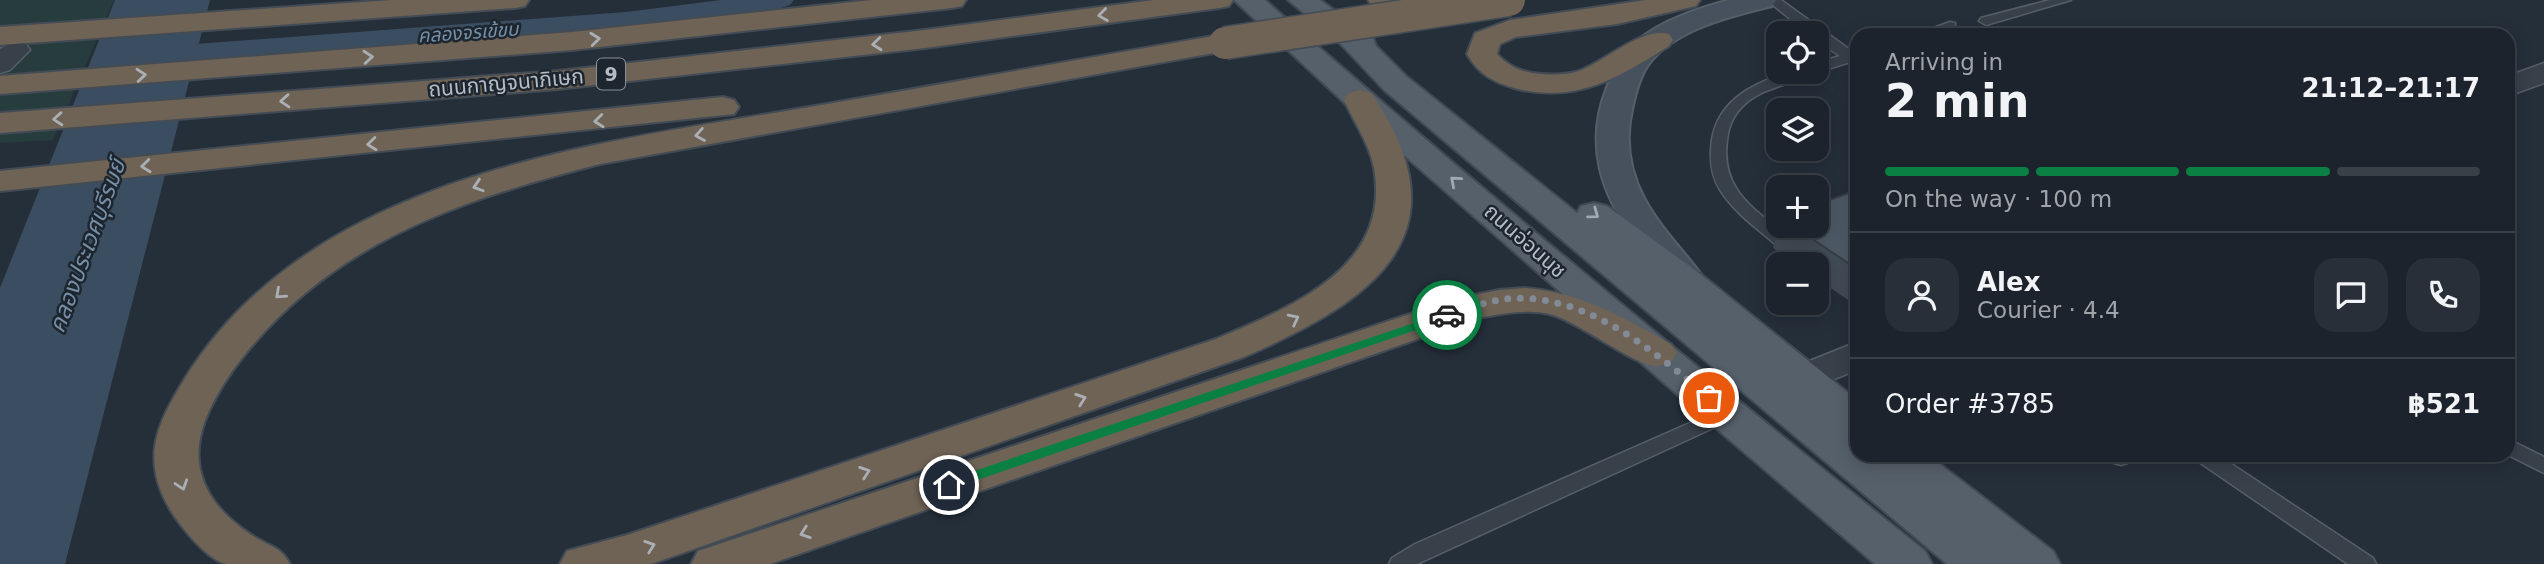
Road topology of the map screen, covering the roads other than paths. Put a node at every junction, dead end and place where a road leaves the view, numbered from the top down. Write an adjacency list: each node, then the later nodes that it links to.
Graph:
1 (515, 0): 21 (highway)
2 (952, 0): 28 (highway, ถนนกาญจนาภิเษก / 9, one-way to 2)
3 (1219, 0): 30 (highway, ถนนกาญจนาภิเษก / 9, one-way to 30)
4 (1248, 0): 29 (main road, ถนนอ่อนนุช)
5 (1301, 0): 17 (main road, ถนนอ่อนนุช)
6 (1382, 0): 12 (highway)
7 (1509, 0): 20 (highway, bridge)
8 (1686, 0): 12 (highway)
9 (1762, 0): 18 (main road)
10 (1773, 0): 13 (lane)
11 (2065, 0): 14 (lane)
12 (1582, 20): 18 (highway)
13 (1800, 21)
14 (1986, 21)
15 (1950, 26): 16 (lane)
16 (1944, 28)
17 (1348, 34): 29 (main road, ถนนอ่อนนุช); 33 (main road, ถนนอ่อนนุช, one-way to 33)
18 (1658, 40): 33 (main road)
19 (1829, 42): 22 (lane)
20 (1225, 43): 31 (highway, one-way to 31); 45 (highway, one-way to 45)
21 (5, 50)
22 (1850, 54)
23 (1850, 57): 24 (lane)
24 (1829, 64)
25 (2544, 72): 27 (street)
26 (1769, 84): 32 (lane)
27 (2515, 84)
28 (0, 85)
29 (1378, 91): 34 (main road, ถนนอ่อนนุช, one-way to 29); 40 (main road, ถนนอ่อนนุช); 46 (highway, one-way to 29)
30 (0, 123)
31 (0, 181)
32 (1780, 239)
33 (1689, 284): 36 (main road, ถนนอ่อนนุช)
34 (1656, 353): 37 (main road, ถนนอ่อนนุช); 47 (highway, one-way to 47)
35 (1850, 358): 36 (street)
36 (1801, 379): 38 (main road, ถนนอ่อนนุช)
37 (1726, 414): 48 (lane); 49 (main road, ถนนอ่อนนุช)
38 (1850, 418)
39 (2515, 450): 44 (lane)
40 (1850, 457)
41 (1856, 462): 50 (main road, ถนนอ่อนนุช)
42 (1907, 462): 51 (main road)
43 (2213, 462): 52 (lane)
44 (2544, 466)
45 (266, 564)
46 (584, 564)
47 (715, 564)
48 (1400, 564)
49 (1908, 564)
50 (1980, 564)
51 (2036, 564)
52 (2365, 564)

